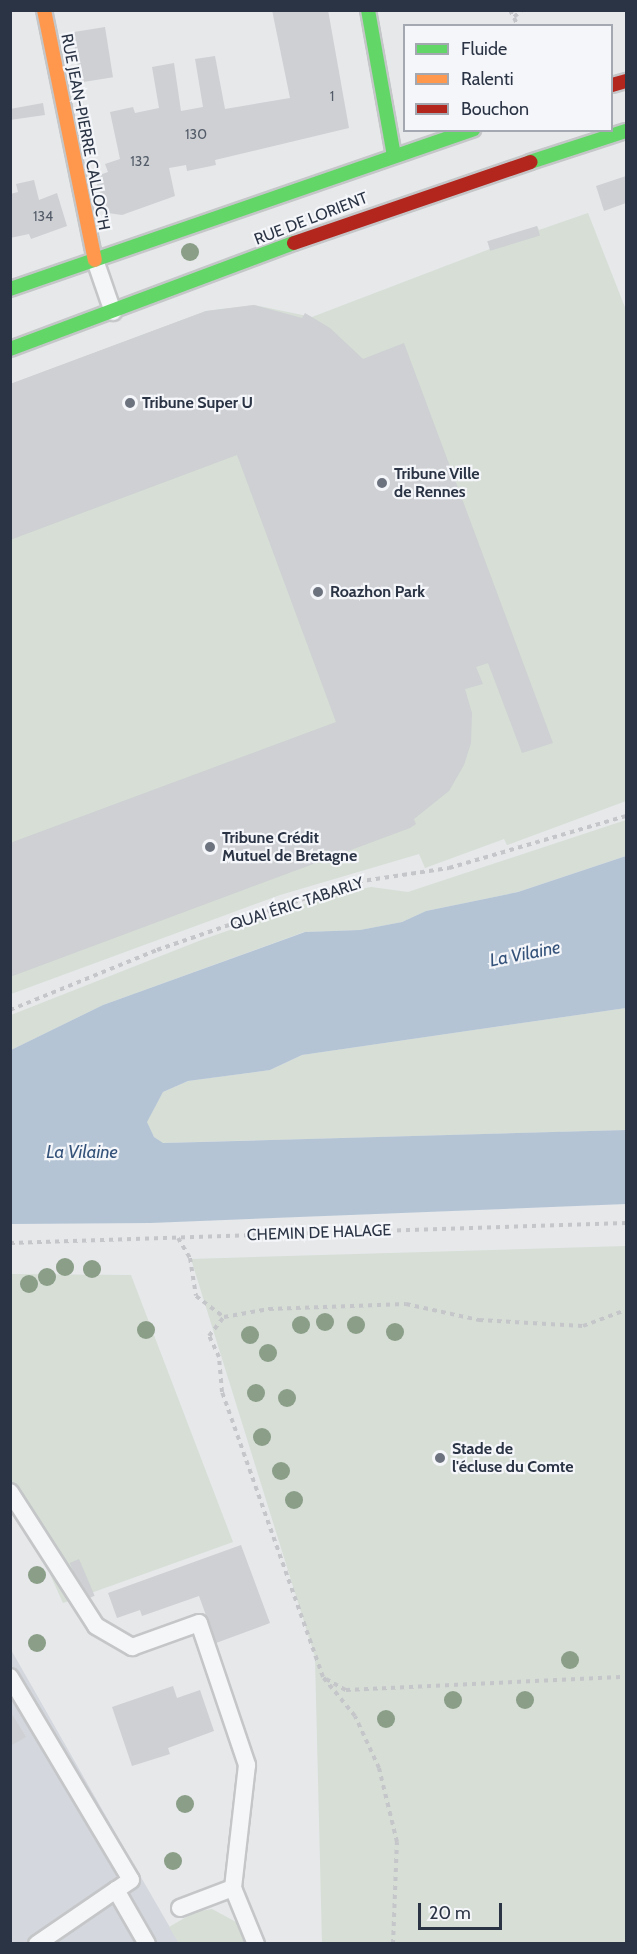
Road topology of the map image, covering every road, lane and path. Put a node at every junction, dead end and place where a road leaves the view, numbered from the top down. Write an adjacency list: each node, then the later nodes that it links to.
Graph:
1 (44, 10): 10 (main road, RUE JEAN-PIERRE CALLOC'H)
2 (368, 10): 9 (main road)
3 (510, 10): 5 (path)
4 (522, 10): 5 (path)
5 (514, 17): 6 (path)
6 (517, 24)
7 (627, 131): 12 (main road, RUE DE LORIENT)
8 (467, 132): 9 (main road, RUE DE LORIENT)
9 (394, 156): 10 (main road, RUE DE LORIENT)
10 (95, 260): 11 (main road, RUE DE LORIENT); 12 (lane)
11 (10, 289)
12 (113, 312): 13 (main road, RUE DE LORIENT)
13 (10, 349)
14 (627, 816): 15 (path, QUAI ÉRIC TABARLY)
15 (10, 1010)
16 (627, 1223): 17 (path, CHEMIN DE HALAGE)
17 (178, 1238): 18 (path, CHEMIN DE HALAGE); 20 (path)
18 (10, 1243)
19 (627, 1310): 20 (path)
20 (224, 1317): 23 (path)
21 (10, 1492): 25 (lane)
22 (10, 1677): 26 (lane)
23 (323, 1677): 24 (path); 31 (path)
24 (627, 1677)
25 (233, 1888): 27 (lane); 30 (lane)
26 (116, 1890): 28 (lane); 29 (lane)
27 (180, 1908)
28 (37, 1944)
29 (147, 1944)
30 (256, 1944)
31 (393, 1944)

